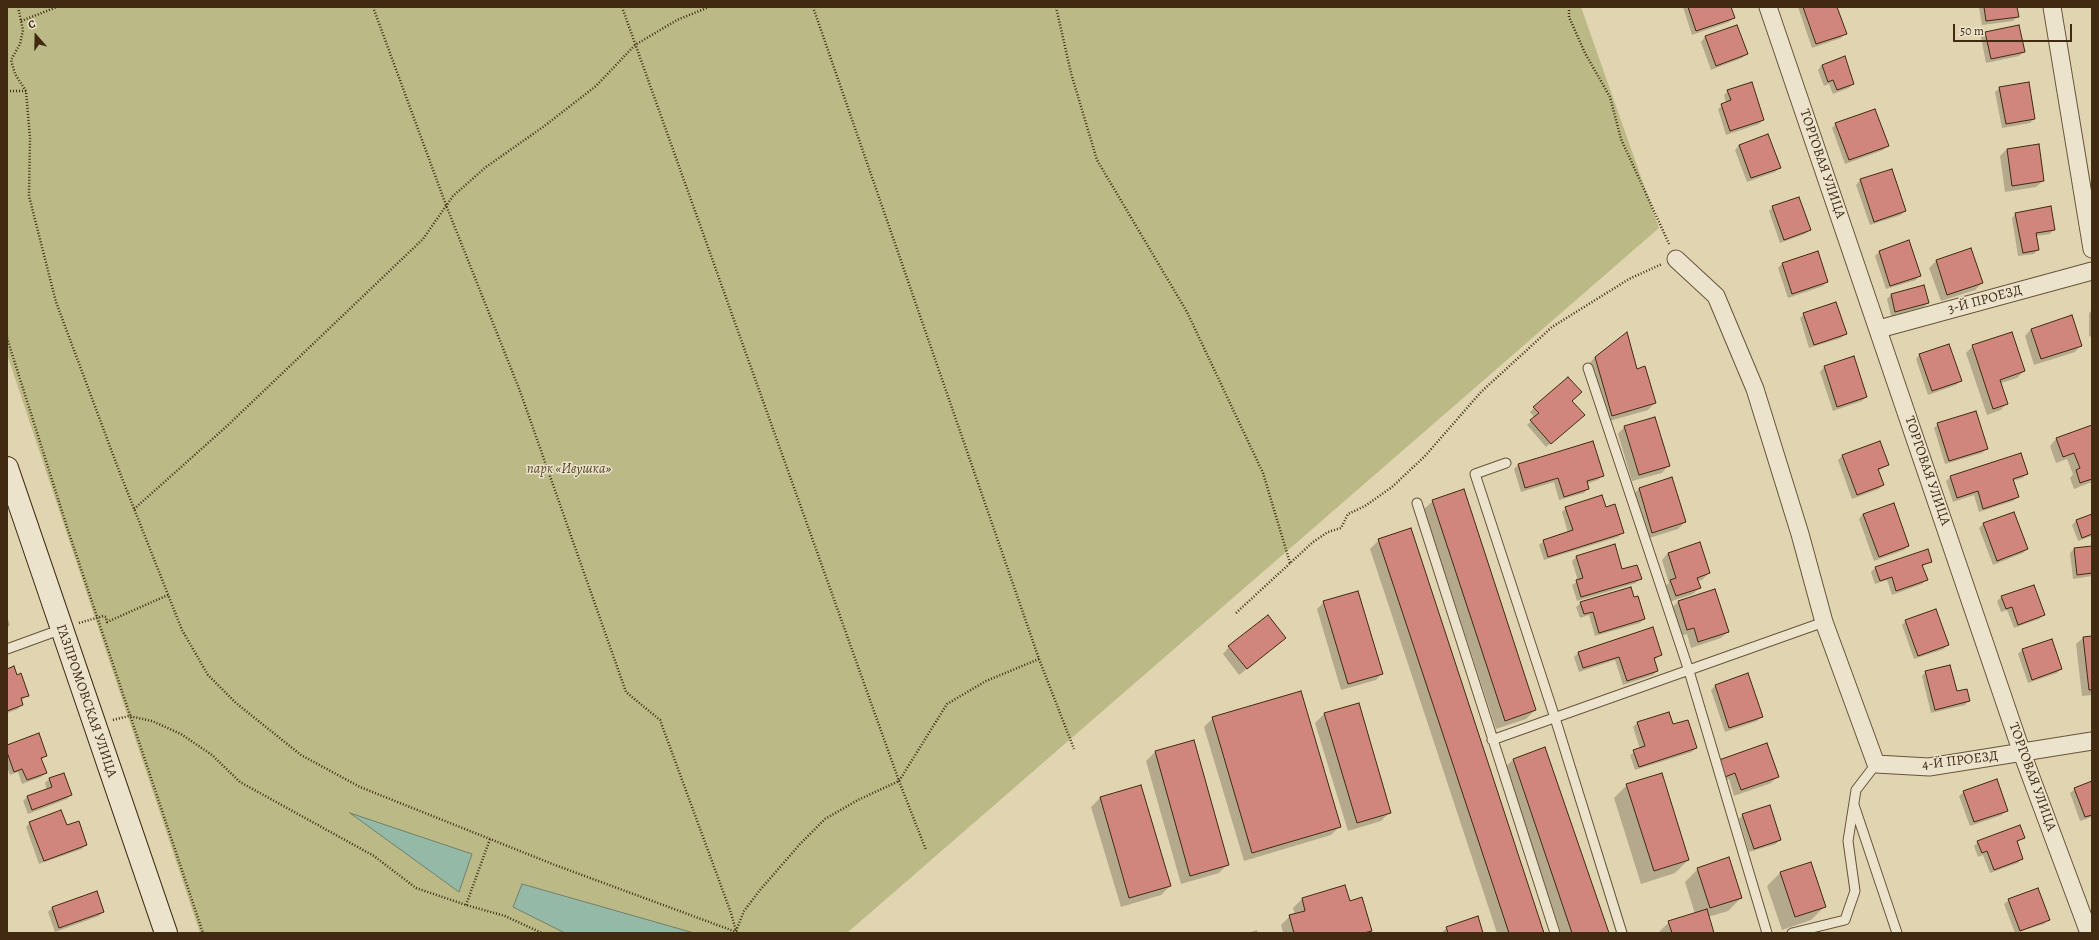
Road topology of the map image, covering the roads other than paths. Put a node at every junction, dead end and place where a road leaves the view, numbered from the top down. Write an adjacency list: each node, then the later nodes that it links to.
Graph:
1 (1768, 7): 6 (street, ТОРГОВАЯ УЛИЦА)
2 (2052, 7): 3 (street)
3 (2092, 249)
4 (1676, 259): 11 (street)
5 (2092, 271): 6 (street, 3-Й ПРОЕЗД)
6 (1879, 329): 18 (street, ТОРГОВАЯ УЛИЦА)
7 (1588, 368): 14 (lane)
8 (1506, 463): 15 (lane)
9 (7, 468): 12 (street, ГАЗПРОМОВСКАЯ УЛИЦА)
10 (1417, 503): 16 (lane)
11 (1824, 622): 14 (lane); 19 (street)
12 (62, 629): 13 (lane); 21 (street, ГАЗПРОМОВСКАЯ УЛИЦА)
13 (7, 649)
14 (1689, 671): 15 (lane); 24 (lane)
15 (1555, 718): 16 (lane); 23 (lane)
16 (1492, 740): 22 (lane)
17 (2092, 741): 18 (street, 4-Й ПРОЕЗД)
18 (2022, 753): 19 (street, 4-Й ПРОЕЗД); 27 (street, ТОРГОВАЯ УЛИЦА)
19 (1876, 764): 20 (lane)
20 (1854, 804): 25 (lane); 26 (lane)
21 (166, 933)
22 (1555, 933)
23 (1622, 933)
24 (1767, 933)
25 (1792, 933)
26 (1897, 933)
27 (2089, 933)

